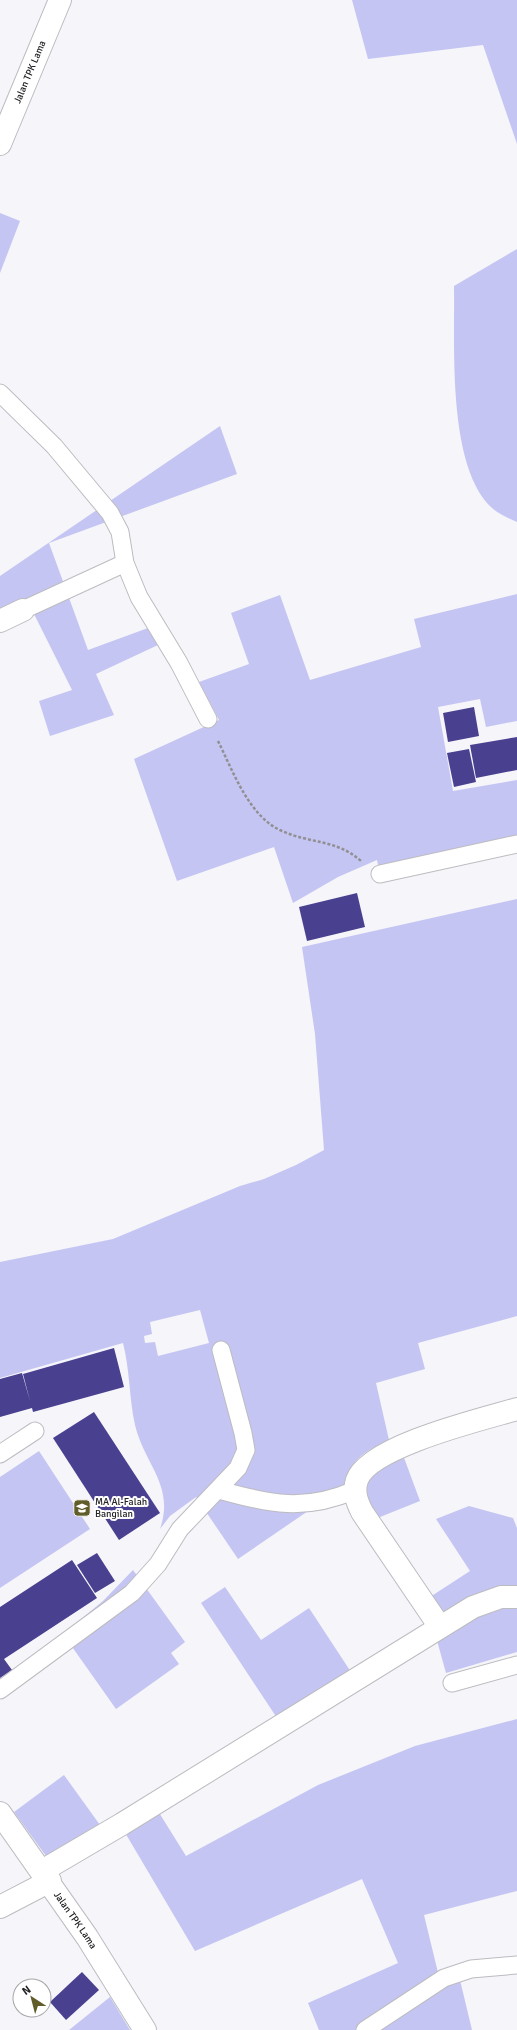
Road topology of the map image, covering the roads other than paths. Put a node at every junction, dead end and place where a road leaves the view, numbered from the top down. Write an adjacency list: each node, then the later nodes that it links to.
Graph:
1 (60, 0): 2 (street, Jalan TPK Lama)
2 (0, 144)
3 (0, 393): 4 (lane)
4 (125, 563): 5 (lane); 7 (lane)
5 (23, 610): 6 (street)
6 (0, 621)
7 (208, 718)
8 (517, 844): 9 (lane)
9 (380, 874)
10 (221, 1350): 14 (lane)
11 (517, 1410): 15 (street)
12 (35, 1431): 13 (lane)
13 (0, 1454)
14 (219, 1490): 15 (lane); 20 (lane)
15 (355, 1490): 17 (street)
16 (517, 1596): 17 (street)
17 (440, 1627): 22 (street)
18 (517, 1664): 19 (lane)
19 (452, 1683)
20 (0, 1690)
21 (0, 1813): 22 (street, Jalan TPK Lama)
22 (46, 1876): 23 (street); 25 (street, Jalan TPK Lama)
23 (0, 1907)
24 (517, 1965): 26 (lane)
25 (145, 2030)
26 (365, 2030)

